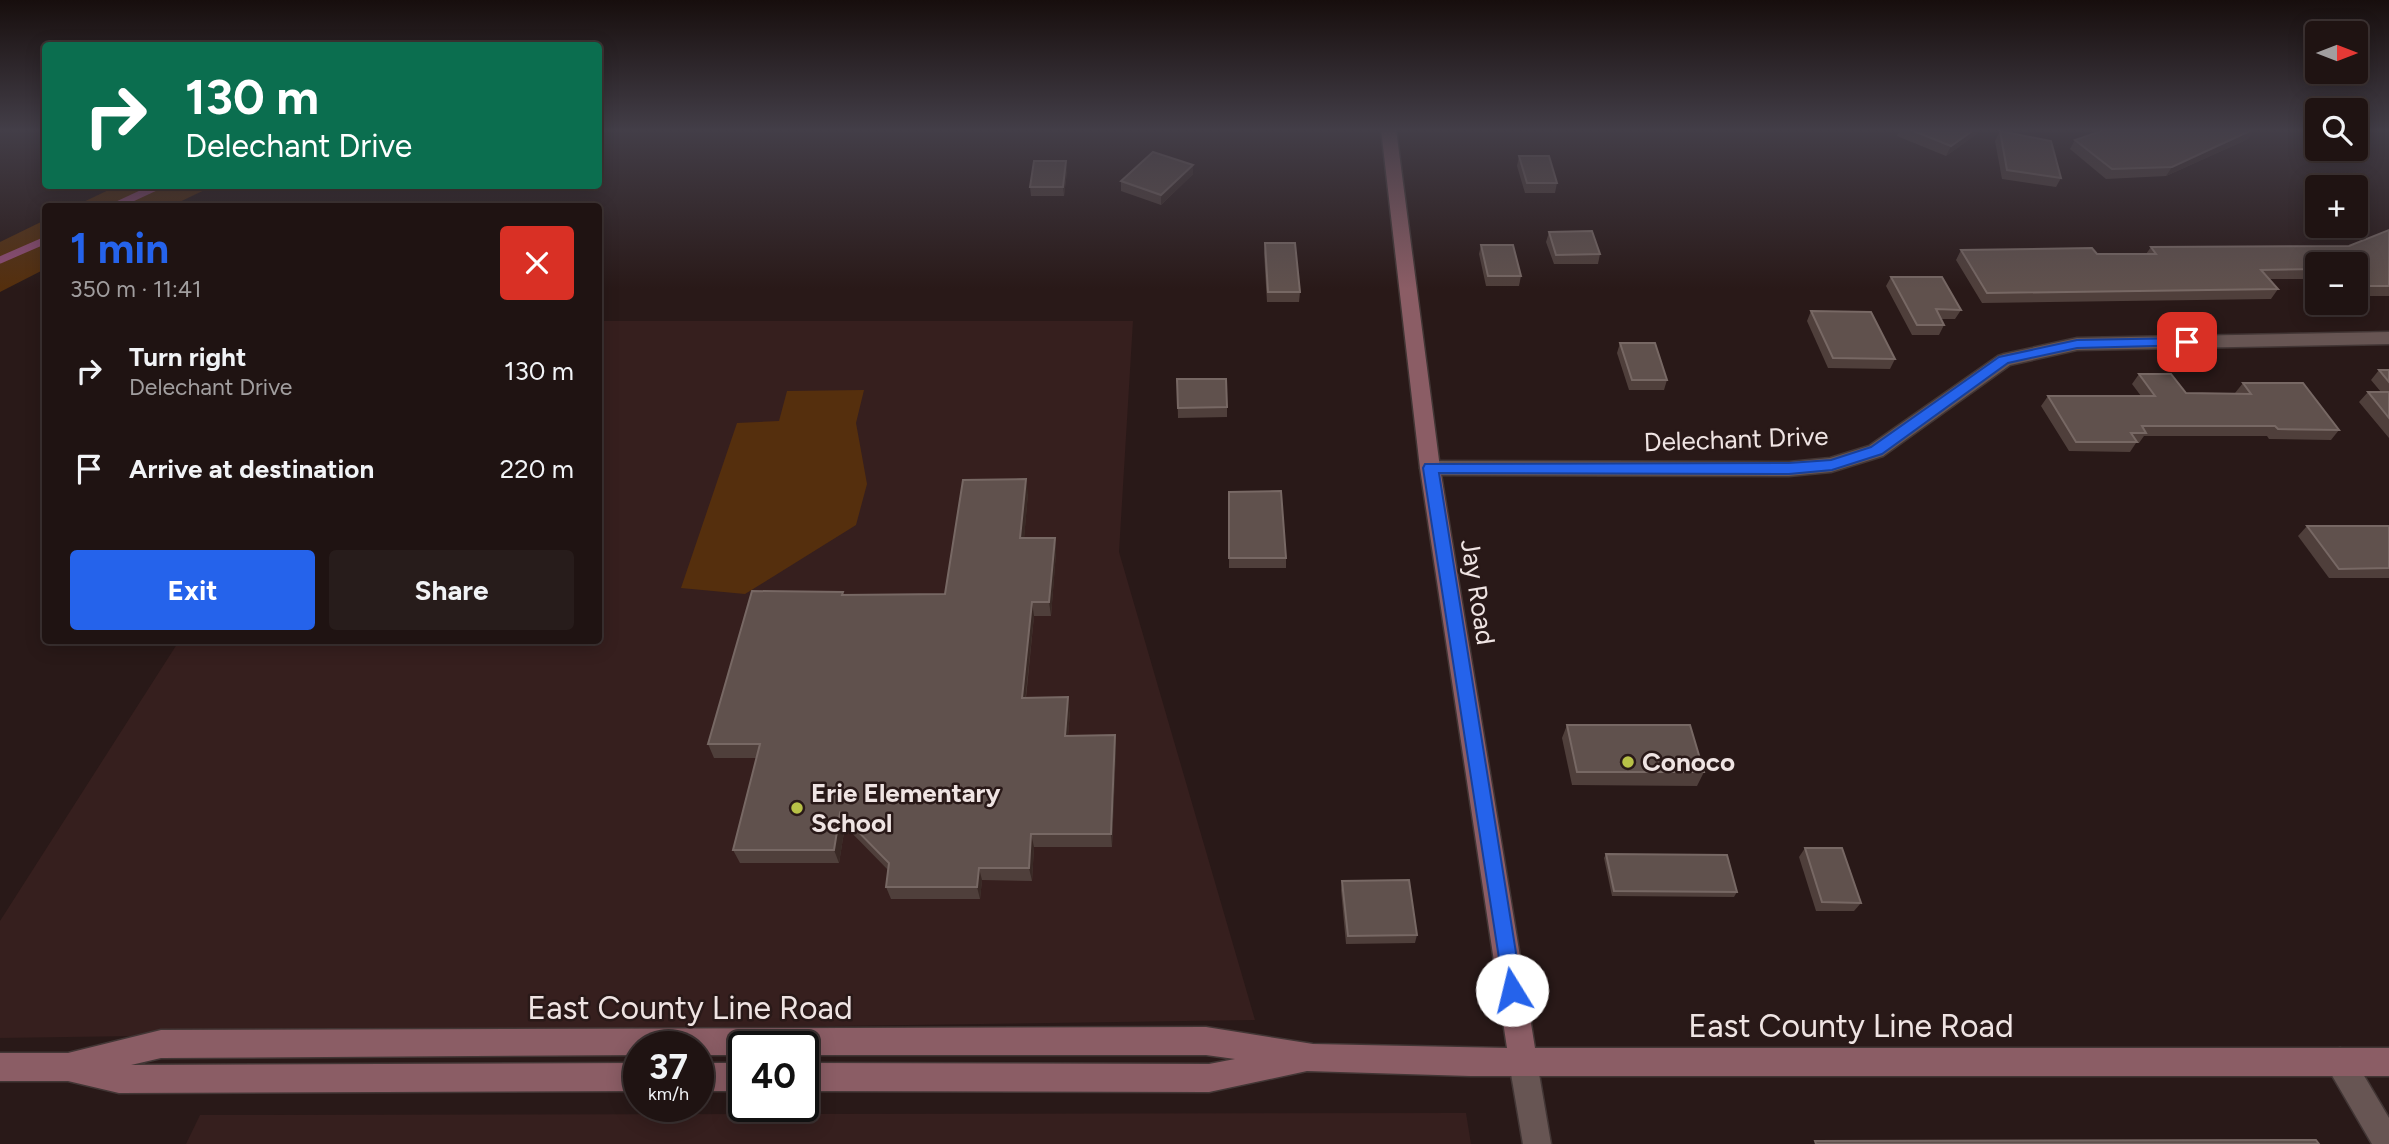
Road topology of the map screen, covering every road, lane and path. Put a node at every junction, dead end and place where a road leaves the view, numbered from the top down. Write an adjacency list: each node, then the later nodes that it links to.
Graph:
1 (1395, 182): 3 (main road, Jay Road)
2 (2389, 338): 3 (street, Delechant Drive)
3 (1430, 468): 5 (main road, Jay Road)
4 (1313, 1058): 5 (main road, East County Line Road); 9 (main road, East County Line Road); 11 (main road, East County Line Road)
5 (1523, 1062): 6 (main road, East County Line Road); 12 (street)
6 (2340, 1062): 7 (main road, East County Line Road); 13 (street)
7 (2389, 1062)
8 (0, 1067): 9 (main road, East County Line Road)
9 (68, 1067): 10 (main road, East County Line Road)
10 (623, 1077)
11 (819, 1077)
12 (1537, 1144)
13 (2388, 1144)

